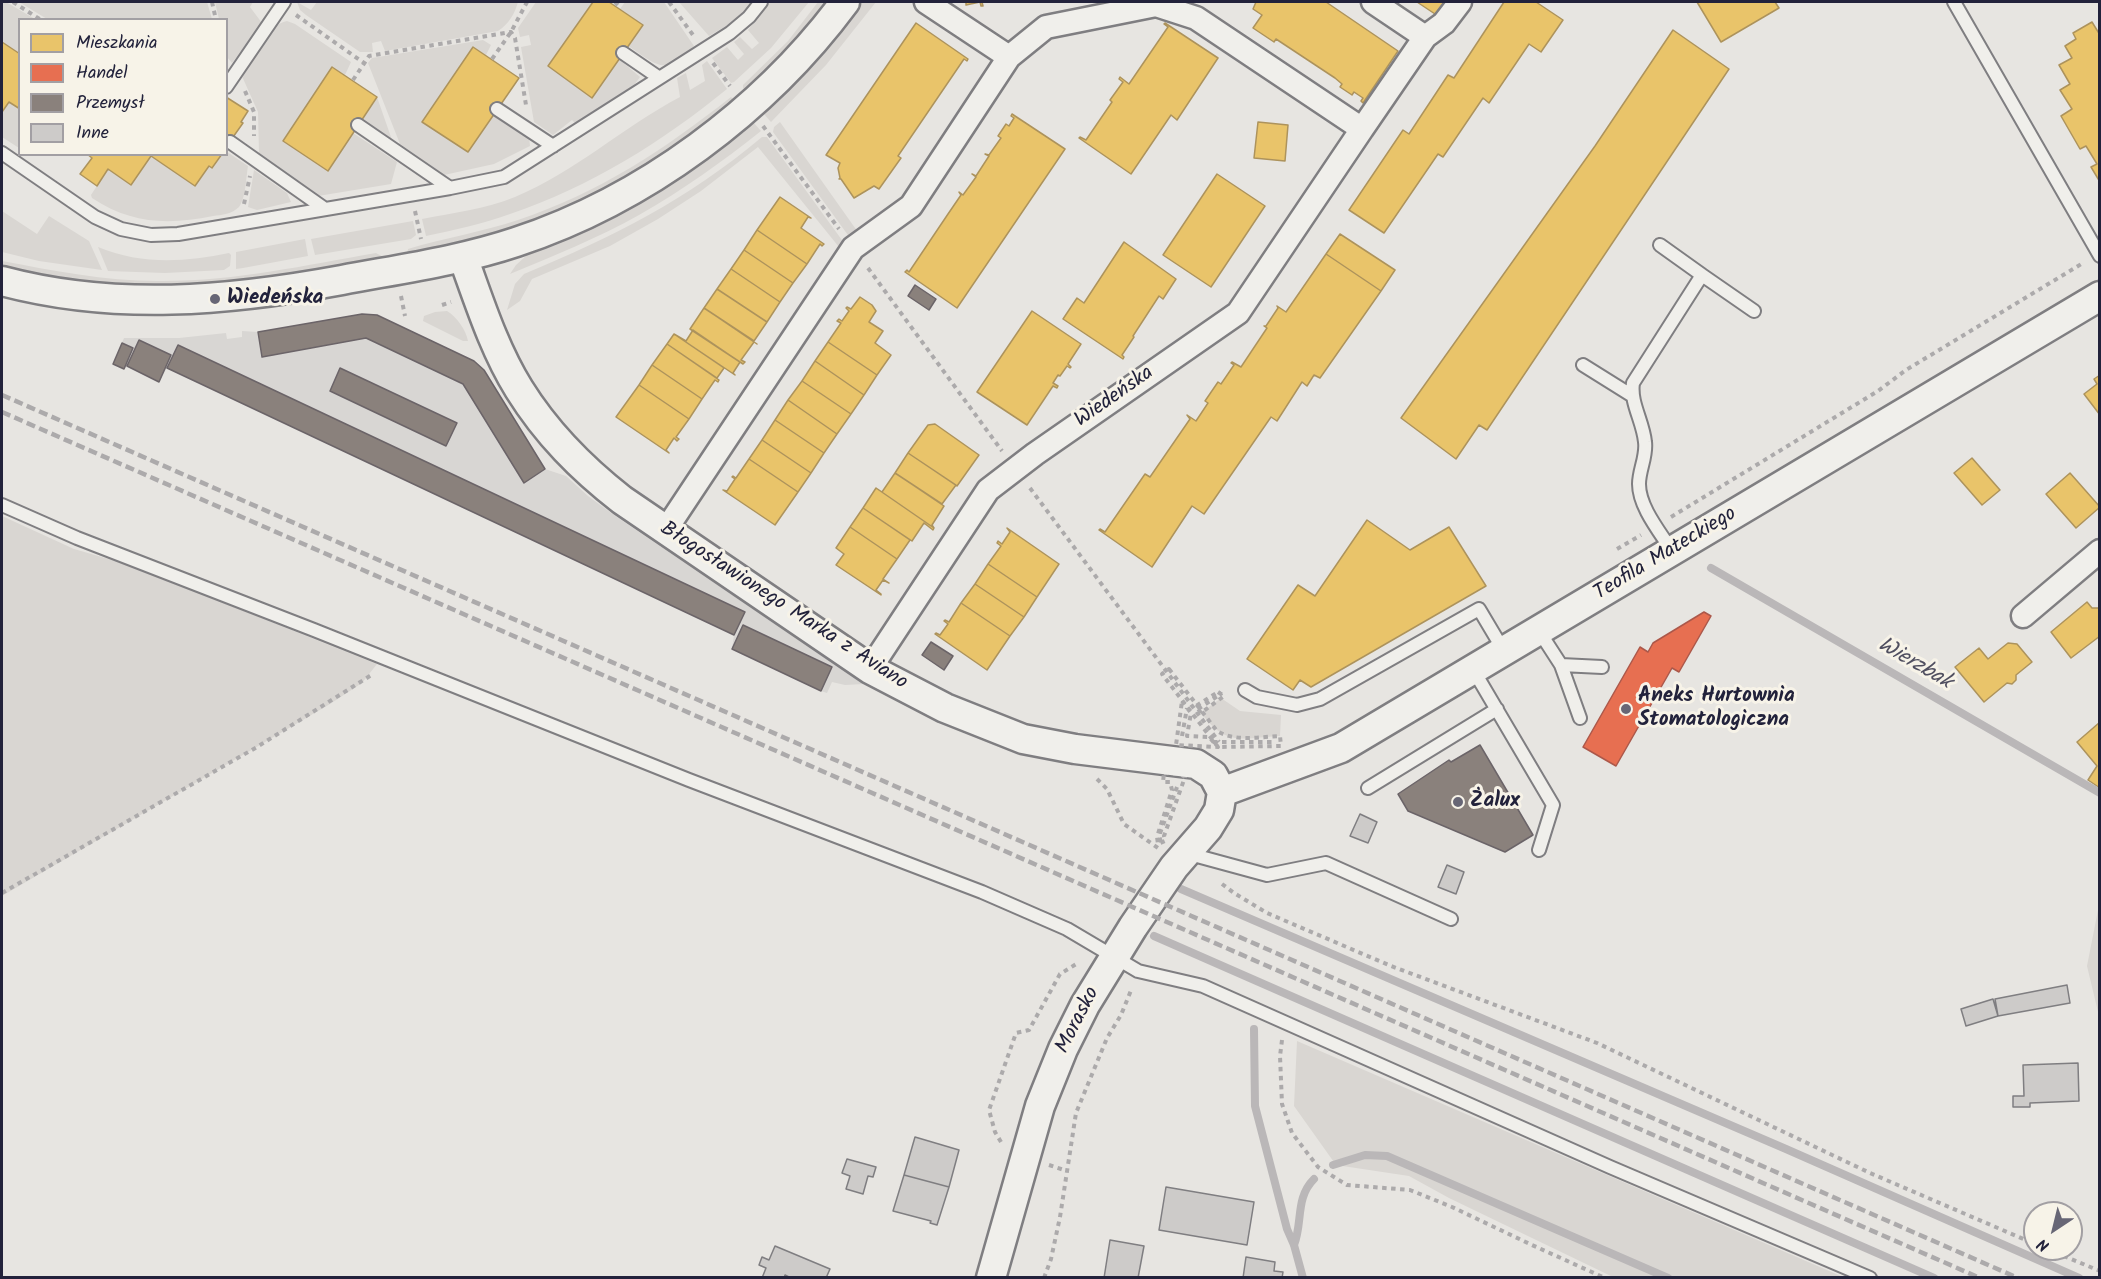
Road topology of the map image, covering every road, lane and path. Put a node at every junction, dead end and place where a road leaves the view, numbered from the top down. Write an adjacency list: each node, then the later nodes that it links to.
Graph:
1 (13, 2): 12 (path)
2 (212, 2): 13 (path)
3 (527, 2): 14 (path)
4 (669, 2): 16 (path)
5 (761, 2): 16 (lane)
6 (845, 2): 40 (street)
7 (927, 2): 18 (street)
8 (1373, 2): 15 (street)
9 (1460, 2): 15 (street, Wiedeńska)
10 (1953, 2): 39 (lane)
11 (283, 3): 20 (path); 23 (lane)
12 (38, 18)
13 (216, 18)
14 (511, 32): 19 (path); 20 (path); 28 (path)
15 (1425, 37): 27 (street, Wiedeńska)
16 (703, 50): 21 (lane); 24 (path)
17 (623, 53): 21 (lane)
18 (1009, 57): 27 (street); 38 (street)
19 (492, 59)
20 (364, 63): 22 (path)
21 (658, 78): 31 (lane)
22 (352, 80)
23 (228, 84)
24 (733, 90)
25 (497, 109): 28 (lane)
26 (358, 125): 33 (lane)
27 (1362, 129): 51 (street, Wiedeńska)
28 (530, 130): 31 (lane)
29 (766, 130): 38 (path)
30 (230, 142): 35 (lane)
31 (553, 146): 33 (lane)
32 (2, 153): 35 (lane)
33 (450, 188): 34 (lane)
34 (411, 195): 35 (lane); 36 (path)
35 (326, 209)
36 (421, 240)
37 (1660, 245): 41 (lane)
38 (853, 248): 51 (path); 53 (street)
39 (2100, 256)
40 (463, 257): 42 (street); 53 (street, Błogosławionego Marka z Aviano)
41 (1702, 275): 47 (lane); 50 (lane)
42 (2, 281)
43 (401, 295): 48 (path)
44 (2100, 296): 55 (street, Teofila Mateckiego)
45 (451, 302): 46 (path)
46 (442, 305)
47 (1754, 312)
48 (405, 316)
49 (1583, 365): 50 (lane)
50 (1631, 395): 55 (lane)
51 (1016, 469): 62 (street, Wiedeńska); 64 (path)
52 (2, 505): 59 (lane)
53 (665, 531): 62 (street, Błogosławionego Marka z Aviano)
54 (2100, 551): 56 (street)
55 (1672, 552): 57 (street, Teofila Mateckiego)
56 (2023, 616)
57 (1539, 631): 58 (street, Teofila Mateckiego); 60 (lane)
58 (1504, 652): 63 (street, Teofila Mateckiego); 66 (lane)
59 (390, 660): 81 (path); 83 (lane)
60 (1561, 665): 61 (lane); 71 (lane)
61 (1602, 667)
62 (870, 669): 74 (street, Błogosławionego Marka z Aviano)
63 (1474, 671): 69 (lane); 77 (street, Teofila Mateckiego)
64 (1165, 672): 67 (path); 70 (path)
65 (1227, 690): 70 (path)
66 (1245, 690)
67 (1185, 701): 68 (path); 70 (path); 74 (path)
68 (1187, 708): 70 (path); 74 (path)
69 (1497, 709): 76 (lane); 79 (lane)
70 (1196, 711): 72 (path); 72 (path); 73 (path); 73 (path)
71 (1580, 718)
72 (1209, 737): 73 (path)
73 (1218, 745): 74 (path)
74 (1181, 762): 77 (street, Błogosławionego Marka z Aviano); 78 (path)
75 (1093, 776): 78 (path)
76 (1368, 788)
77 (1222, 792): 78 (street, Morasko)
78 (1173, 848): 78 (path); 82 (lane); 83 (street, Morasko)
79 (1539, 850)
80 (1216, 879): 86 (path)
81 (2, 893)
82 (1451, 919)
83 (1113, 958): 84 (lane); 89 (street, Morasko)
84 (1284, 1022): 91 (path); 92 (lane)
85 (1114, 1024): 90 (path)
86 (2023, 1239)
87 (2076, 1261): 88 (path)
88 (2100, 1271)
89 (991, 1278)
90 (1044, 1278)
91 (1605, 1278)
92 (1870, 1278)

